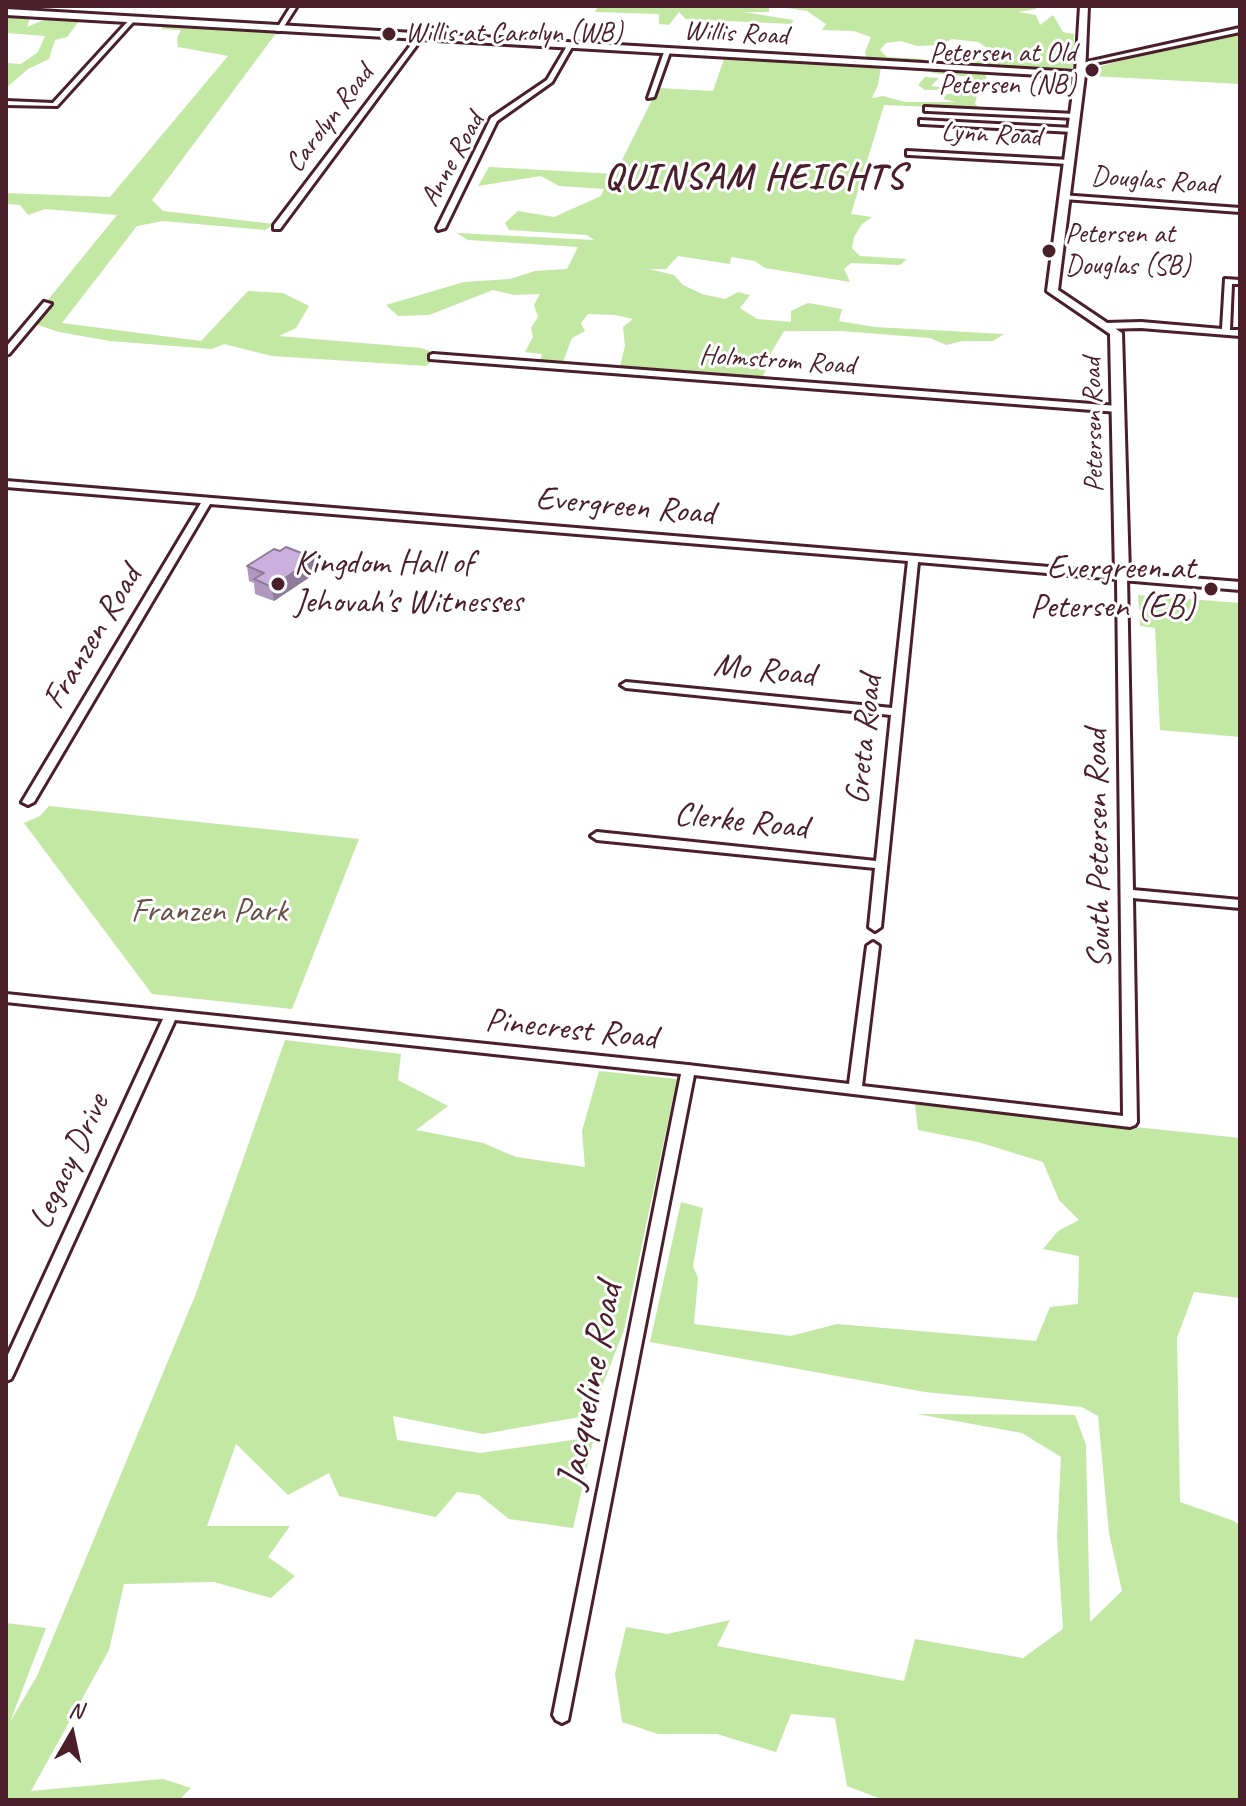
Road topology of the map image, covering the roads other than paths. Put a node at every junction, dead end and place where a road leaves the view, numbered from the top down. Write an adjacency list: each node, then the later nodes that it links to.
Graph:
1 (294, 6): 5 (street)
2 (1084, 6): 10 (street, Petersen Road)
3 (6, 12): 4 (street, Willis Road)
4 (132, 20): 5 (street, Willis Road); 12 (street)
5 (279, 30): 7 (street, Willis Road)
6 (1240, 30): 10 (street)
7 (419, 38): 8 (street, Willis Road); 21 (street, Carolyn Road)
8 (569, 47): 9 (street, Willis Road); 22 (street, Anne Road)
9 (667, 52): 10 (street, Willis Road); 11 (street)
10 (1080, 69): 14 (street, Petersen Road)
11 (650, 97)
12 (6, 103)
13 (928, 109): 14 (street)
14 (1075, 116): 16 (street, Petersen Road)
15 (923, 122): 16 (street)
16 (1073, 130): 18 (street, Petersen Road)
17 (910, 153): 18 (street, Lynn Road)
18 (1069, 162): 19 (street, Petersen Road)
19 (1064, 197): 20 (street, Douglas Road); 25 (street, Petersen Road)
20 (1240, 210)
21 (277, 227)
22 (441, 228)
23 (1240, 282): 26 (street)
24 (47, 304): 28 (street)
25 (1105, 326): 26 (street); 30 (street, Petersen Road)
26 (1226, 332): 27 (street)
27 (1240, 333)
28 (6, 352)
29 (433, 357): 30 (street, Holmstrom Road)
30 (1118, 409): 34 (street, Petersen Road)
31 (6, 484): 32 (street, Evergreen Road)
32 (207, 501): 33 (street, Evergreen Road); 38 (street, Franzen Road)
33 (913, 559): 34 (street, Evergreen Road); 37 (street, Greta Road)
34 (1122, 576): 35 (street, Evergreen Road); 41 (street, South Petersen Road)
35 (1240, 586)
36 (626, 685): 37 (street, Mo Road)
37 (896, 712): 40 (street, Greta Road)
38 (28, 802)
39 (597, 836): 40 (street, Clerke Road)
40 (879, 865): 43 (street, Greta Road)
41 (1129, 894): 42 (street); 49 (street, South Petersen Road)
42 (1240, 904)
43 (875, 927)
44 (873, 946): 48 (street)
45 (6, 998): 46 (street, Pinecrest Road)
46 (170, 1017): 47 (street, Pinecrest Road); 50 (street, Legacy Drive)
47 (688, 1070): 48 (street, Pinecrest Road); 51 (street, Jacqueline Road)
48 (855, 1089): 49 (street, Pinecrest Road)
49 (1130, 1122)
50 (6, 1375)
51 (562, 1715)

